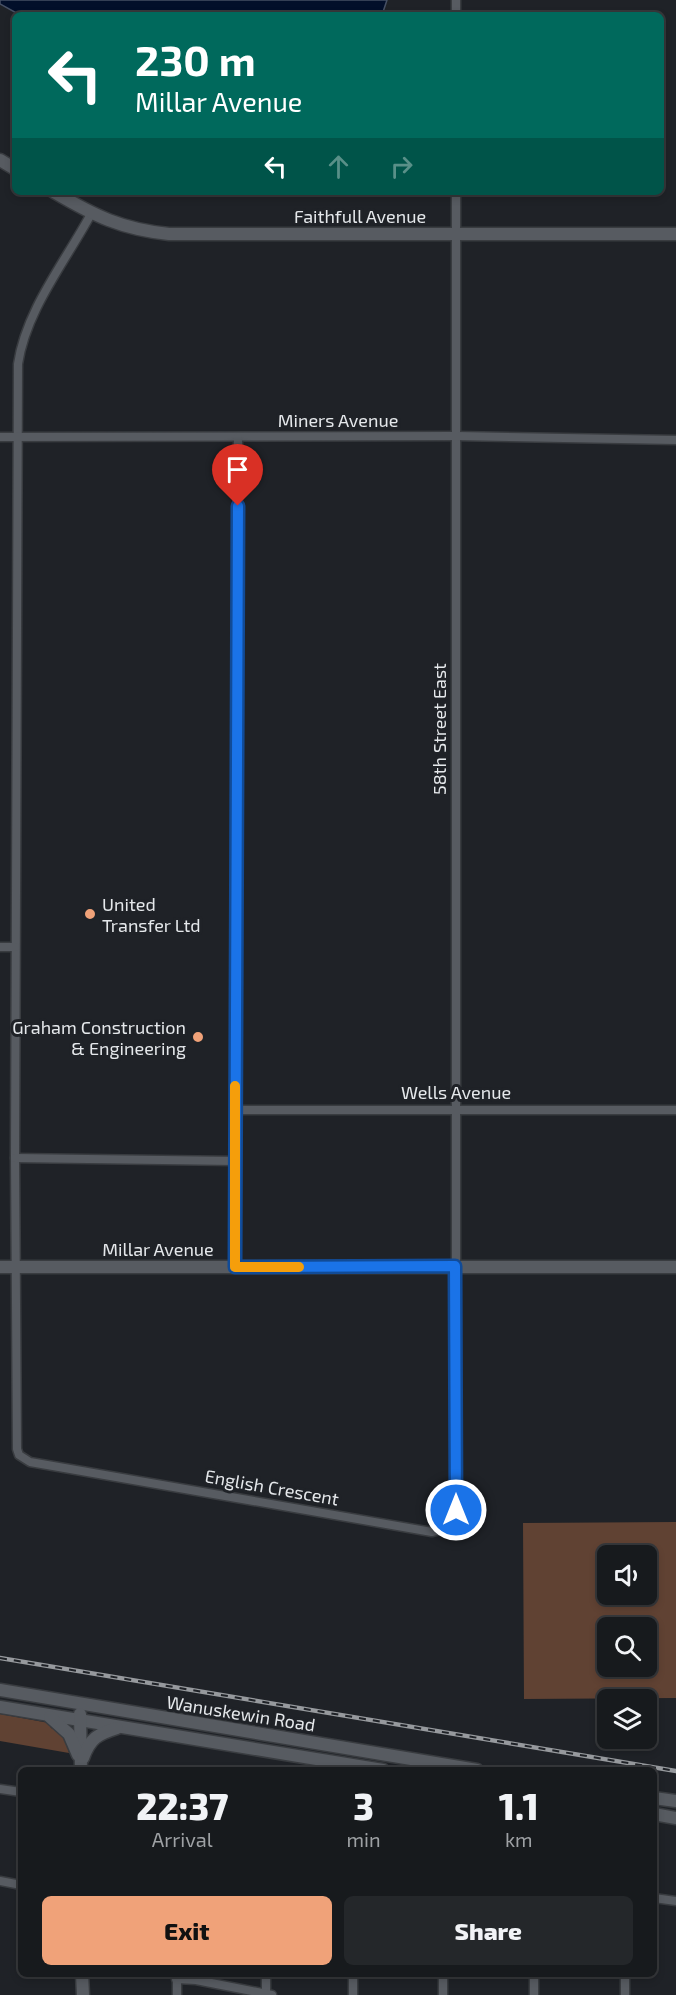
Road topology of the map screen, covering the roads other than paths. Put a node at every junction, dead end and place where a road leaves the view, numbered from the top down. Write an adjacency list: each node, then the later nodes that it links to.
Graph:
1 (59, 195): 3 (street, Faithfull Avenue)
2 (456, 195): 4 (street, 58th Street East)
3 (91, 214): 4 (street, Faithfull Avenue); 8 (street)
4 (456, 234): 5 (street, Faithfull Avenue); 6 (street, 58th Street East)
5 (676, 234)
6 (456, 436): 9 (street, Miners Avenue); 10 (street, Miners Avenue); 13 (street, 58th Street East)
7 (0, 437): 8 (street, Miners Avenue)
8 (18, 437): 9 (street, Miners Avenue); 12 (street)
9 (238, 437): 14 (street)
10 (676, 440)
11 (0, 947): 12 (street)
12 (15, 947): 16 (street)
13 (455, 1108): 14 (street, Wells Avenue); 15 (street, Wells Avenue); 18 (street, 58th Street East)
14 (235, 1110): 17 (street)
15 (676, 1110)
16 (15, 1158): 17 (street); 20 (street)
17 (235, 1161): 21 (street)
18 (455, 1266): 20 (street, English Crescent); 21 (street, Millar Avenue); 22 (street, Millar Avenue)
19 (0, 1267): 20 (street, Millar Avenue)
20 (16, 1267): 21 (street, Millar Avenue)
21 (235, 1267)
22 (676, 1267)
23 (0, 1690): 24 (street, Wanuskewin Road)
24 (80, 1704): 27 (street); 31 (street, Wanuskewin Road)
25 (0, 1707): 26 (street, Wanuskewin Road)
26 (46, 1715): 27 (street, Wanuskewin Road); 29 (street)
27 (80, 1720): 28 (street, Wanuskewin Road); 29 (street)
28 (119, 1727): 29 (street); 30 (street, Wanuskewin Road)
29 (81, 1766)
30 (365, 1767)
31 (459, 1767)
32 (0, 1788): 33 (street)
33 (18, 1791)
34 (657, 1798): 35 (street)
35 (676, 1801)
36 (657, 1815): 37 (street)
37 (676, 1818)
38 (0, 1881): 39 (street)
39 (18, 1884)
40 (657, 1898): 41 (street)
41 (676, 1901)
42 (82, 1977): 51 (street)
43 (177, 1977): 52 (street)
44 (182, 1977): 50 (street)
45 (266, 1977): 50 (street)
46 (353, 1977): 53 (street)
47 (443, 1977): 54 (street)
48 (534, 1977): 55 (street)
49 (625, 1977): 56 (street)
50 (269, 1994)
51 (82, 1995)
52 (177, 1995)
53 (353, 1995)
54 (443, 1995)
55 (534, 1995)
56 (625, 1995)

